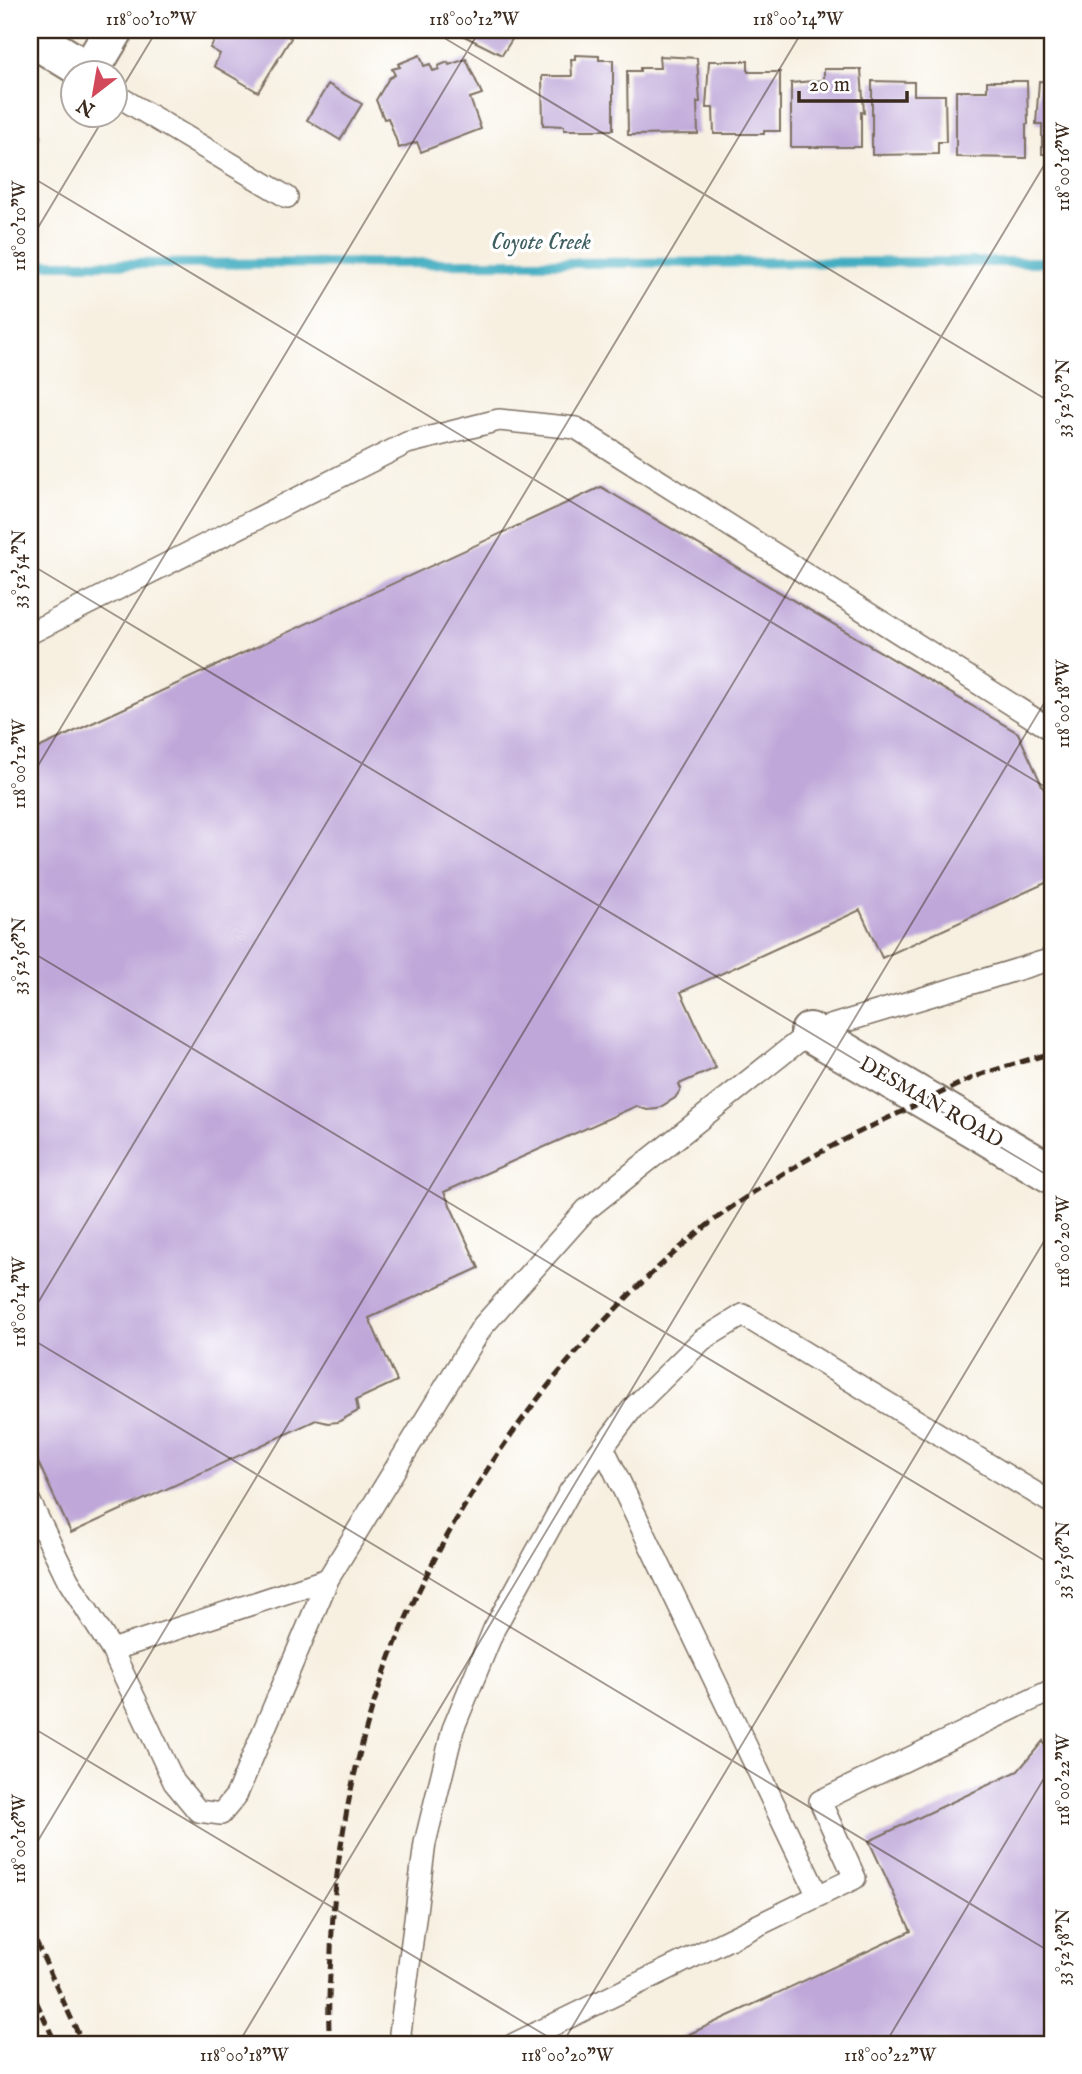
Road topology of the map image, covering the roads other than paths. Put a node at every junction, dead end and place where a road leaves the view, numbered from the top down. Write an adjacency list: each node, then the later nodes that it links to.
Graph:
1 (114, 30): 4 (street)
2 (30, 36): 3 (street)
3 (68, 60)
4 (105, 60)
5 (130, 99): 6 (lane)
6 (287, 197)
7 (30, 632): 8 (lane)
8 (1052, 730)
9 (1052, 959): 10 (lane)
10 (810, 1032): 11 (street, DESMAN ROAD); 15 (lane)
11 (1052, 1174)
12 (603, 1447): 14 (lane); 18 (lane); 19 (lane)
13 (30, 1502): 16 (lane)
14 (1052, 1503)
15 (328, 1579): 16 (lane); 16 (lane)
16 (112, 1650)
17 (1052, 1690): 18 (lane)
18 (818, 1896): 20 (lane)
19 (402, 2044)
20 (513, 2044)

